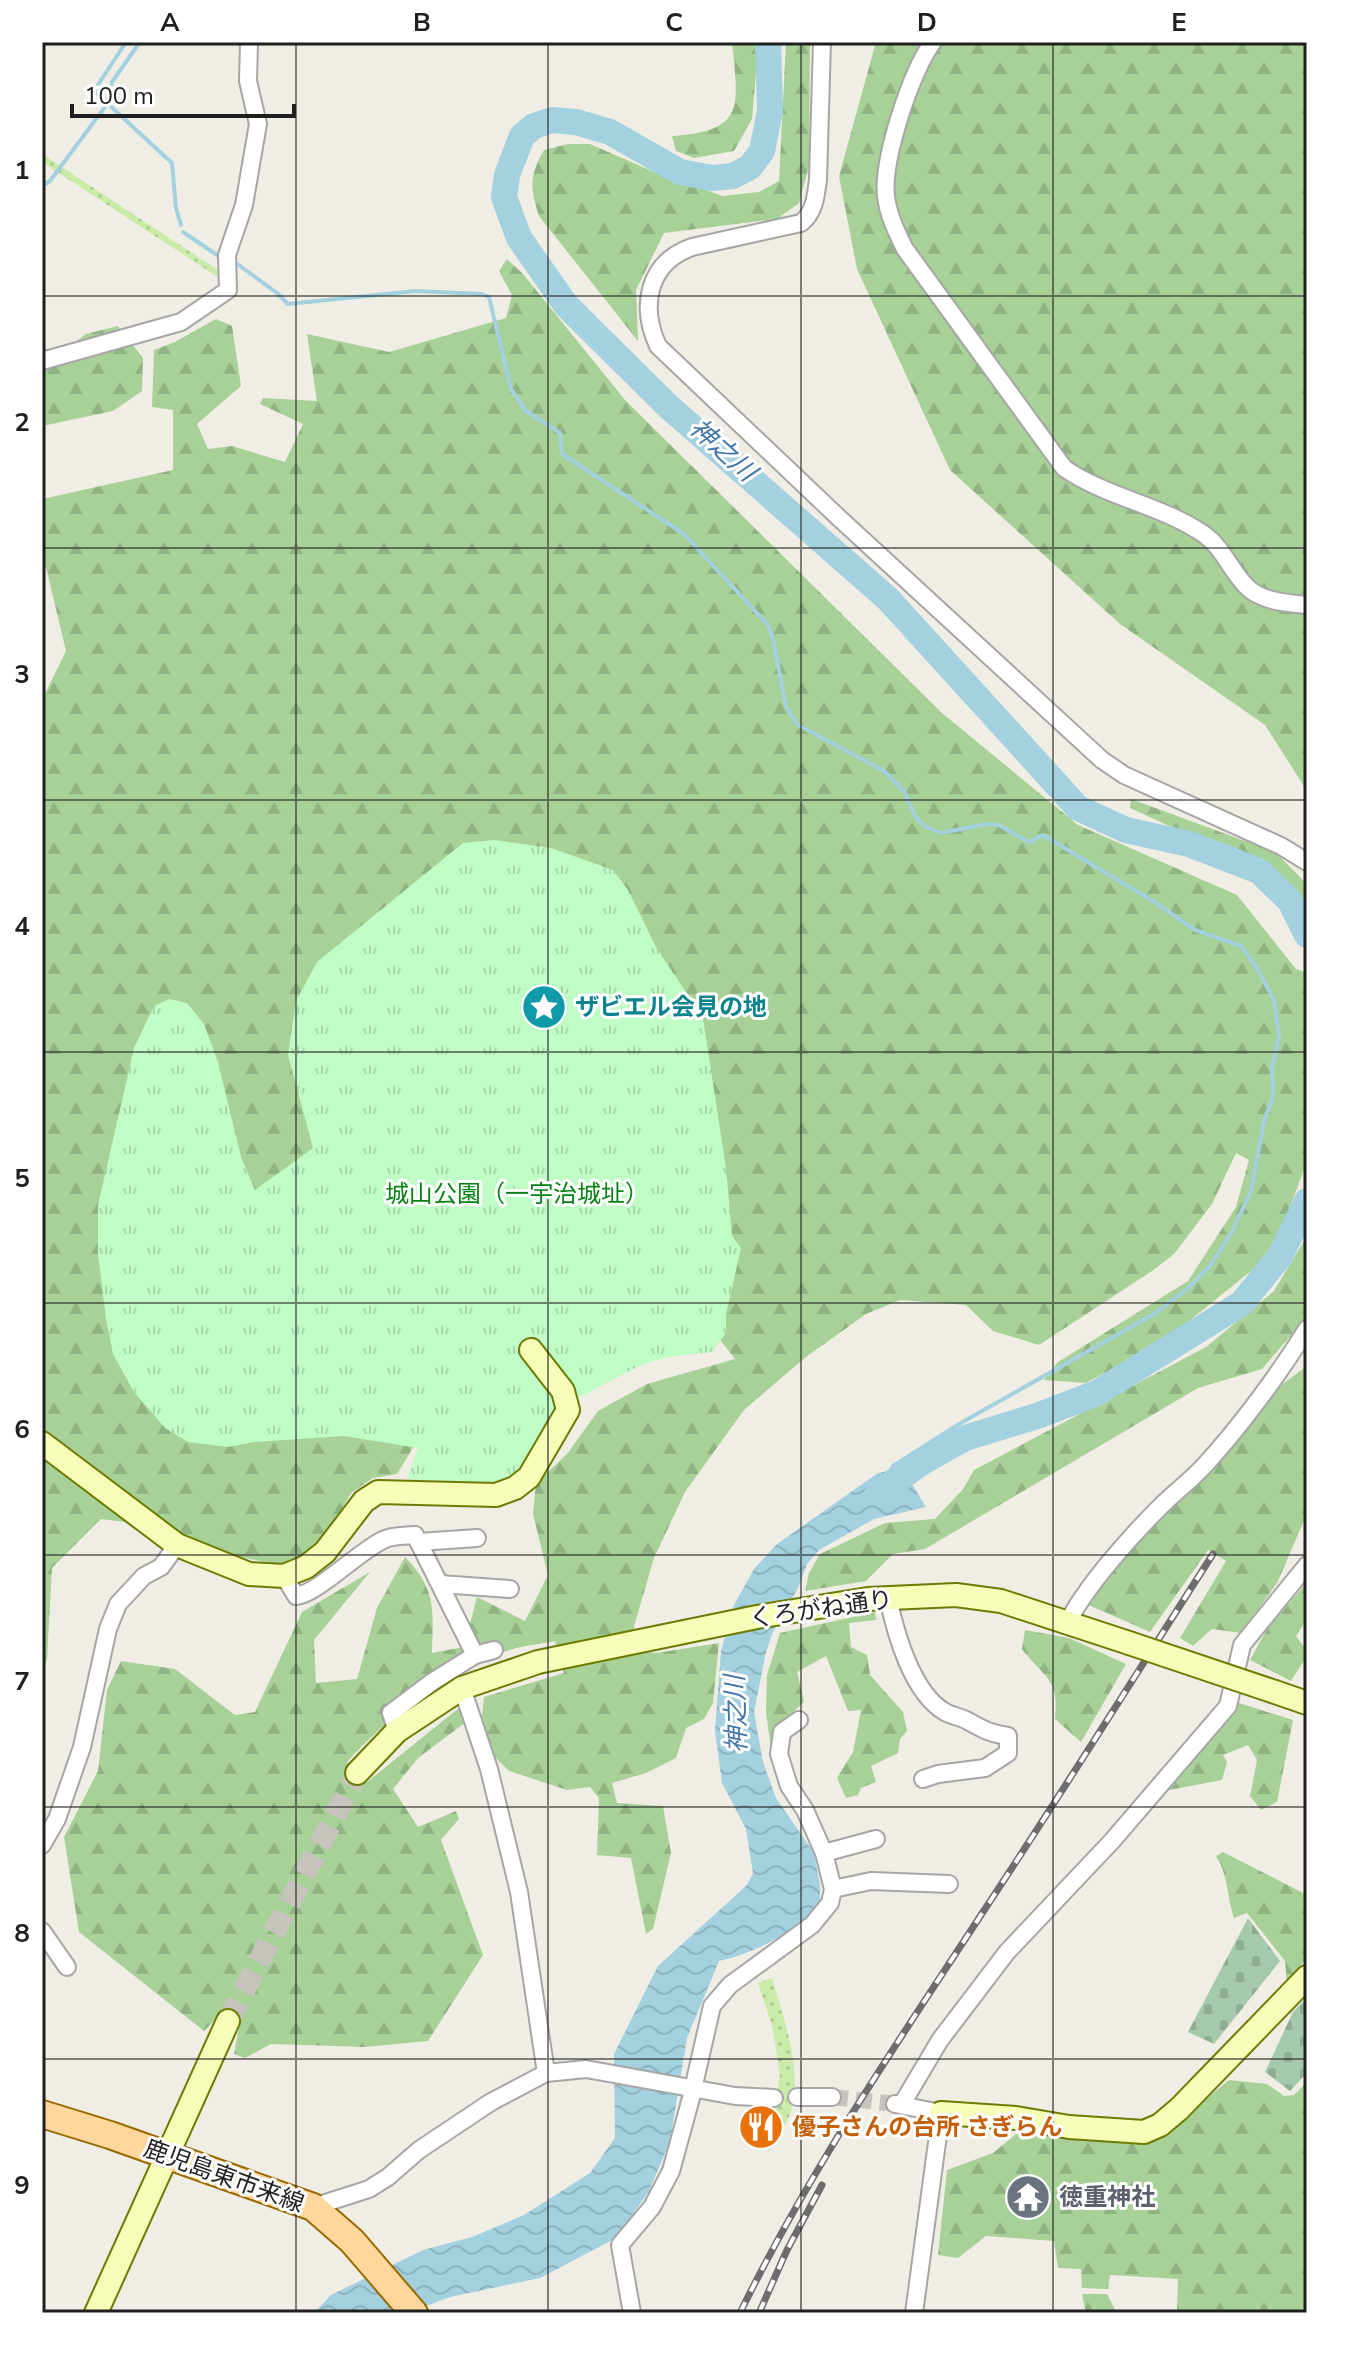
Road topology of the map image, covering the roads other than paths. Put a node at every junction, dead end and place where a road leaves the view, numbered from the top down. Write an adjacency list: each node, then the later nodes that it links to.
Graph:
1 (249, 42): 4 (street)
2 (822, 42): 6 (street)
3 (933, 42): 5 (street)
4 (42, 361)
5 (1307, 605)
6 (1307, 862)
7 (1307, 1329): 18 (street)
8 (531, 1350): 14 (street)
9 (42, 1443): 12 (street)
10 (477, 1538): 11 (street)
11 (419, 1542): 14 (street); 15 (street)
12 (177, 1545): 14 (street); 28 (street)
13 (1307, 1565): 41 (street)
14 (284, 1576)
15 (440, 1584): 16 (street); 20 (street)
16 (510, 1589)
17 (878, 1598): 18 (street, くろがね通り); 21 (street, くろがね通り); 26 (street)
18 (1068, 1622): 22 (street, くろがね通り, bridge)
19 (494, 1650): 20 (street)
20 (475, 1655): 24 (street)
21 (462, 1688): 24 (street, くろがね通り); 36 (street)
22 (1307, 1703)
23 (799, 1720): 29 (street)
24 (397, 1731): 25 (street, くろがね通り)
25 (357, 1773)
26 (923, 1779)
27 (876, 1839): 29 (street)
28 (42, 1845)
29 (824, 1853): 31 (street)
30 (949, 1884): 31 (street)
31 (833, 1889): 37 (street)
32 (42, 1931): 33 (street)
33 (67, 1967)
34 (1307, 1977): 41 (street)
35 (228, 2021): 43 (street)
36 (546, 2073): 37 (street); 44 (street)
37 (689, 2086): 40 (street); 47 (street)
38 (797, 2097): 39 (street)
39 (832, 2097)
40 (774, 2098)
41 (941, 2113): 48 (street)
42 (43, 2117): 43 (main road, 鹿児島東市来線)
43 (167, 2155): 44 (main road, 鹿児島東市来線); 45 (street)
44 (313, 2207): 46 (main road, 鹿児島東市来線)
45 (96, 2313)
46 (414, 2313)
47 (632, 2313)
48 (914, 2313)

